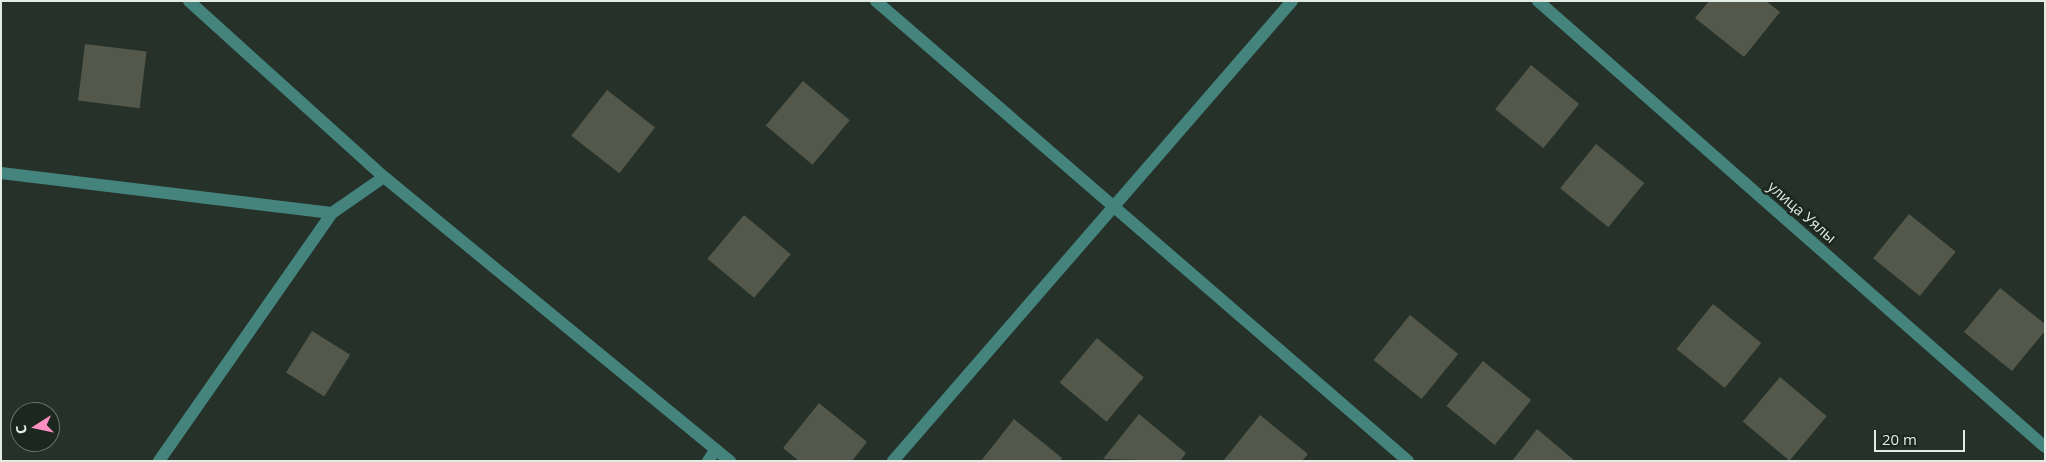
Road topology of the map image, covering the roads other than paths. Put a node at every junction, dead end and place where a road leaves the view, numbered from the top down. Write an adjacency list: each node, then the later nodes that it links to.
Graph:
1 (189, 1): 6 (street)
2 (876, 1): 7 (street)
3 (1292, 1): 7 (street)
4 (1538, 1): 9 (street, улица Уялы)
5 (1, 173): 8 (street)
6 (384, 177): 8 (street); 10 (street)
7 (1115, 207): 14 (street); 15 (street)
8 (332, 213): 11 (street)
9 (2045, 447)
10 (716, 449): 12 (street); 13 (street)
11 (160, 461)
12 (708, 461)
13 (730, 461)
14 (893, 461)
15 (1408, 461)

